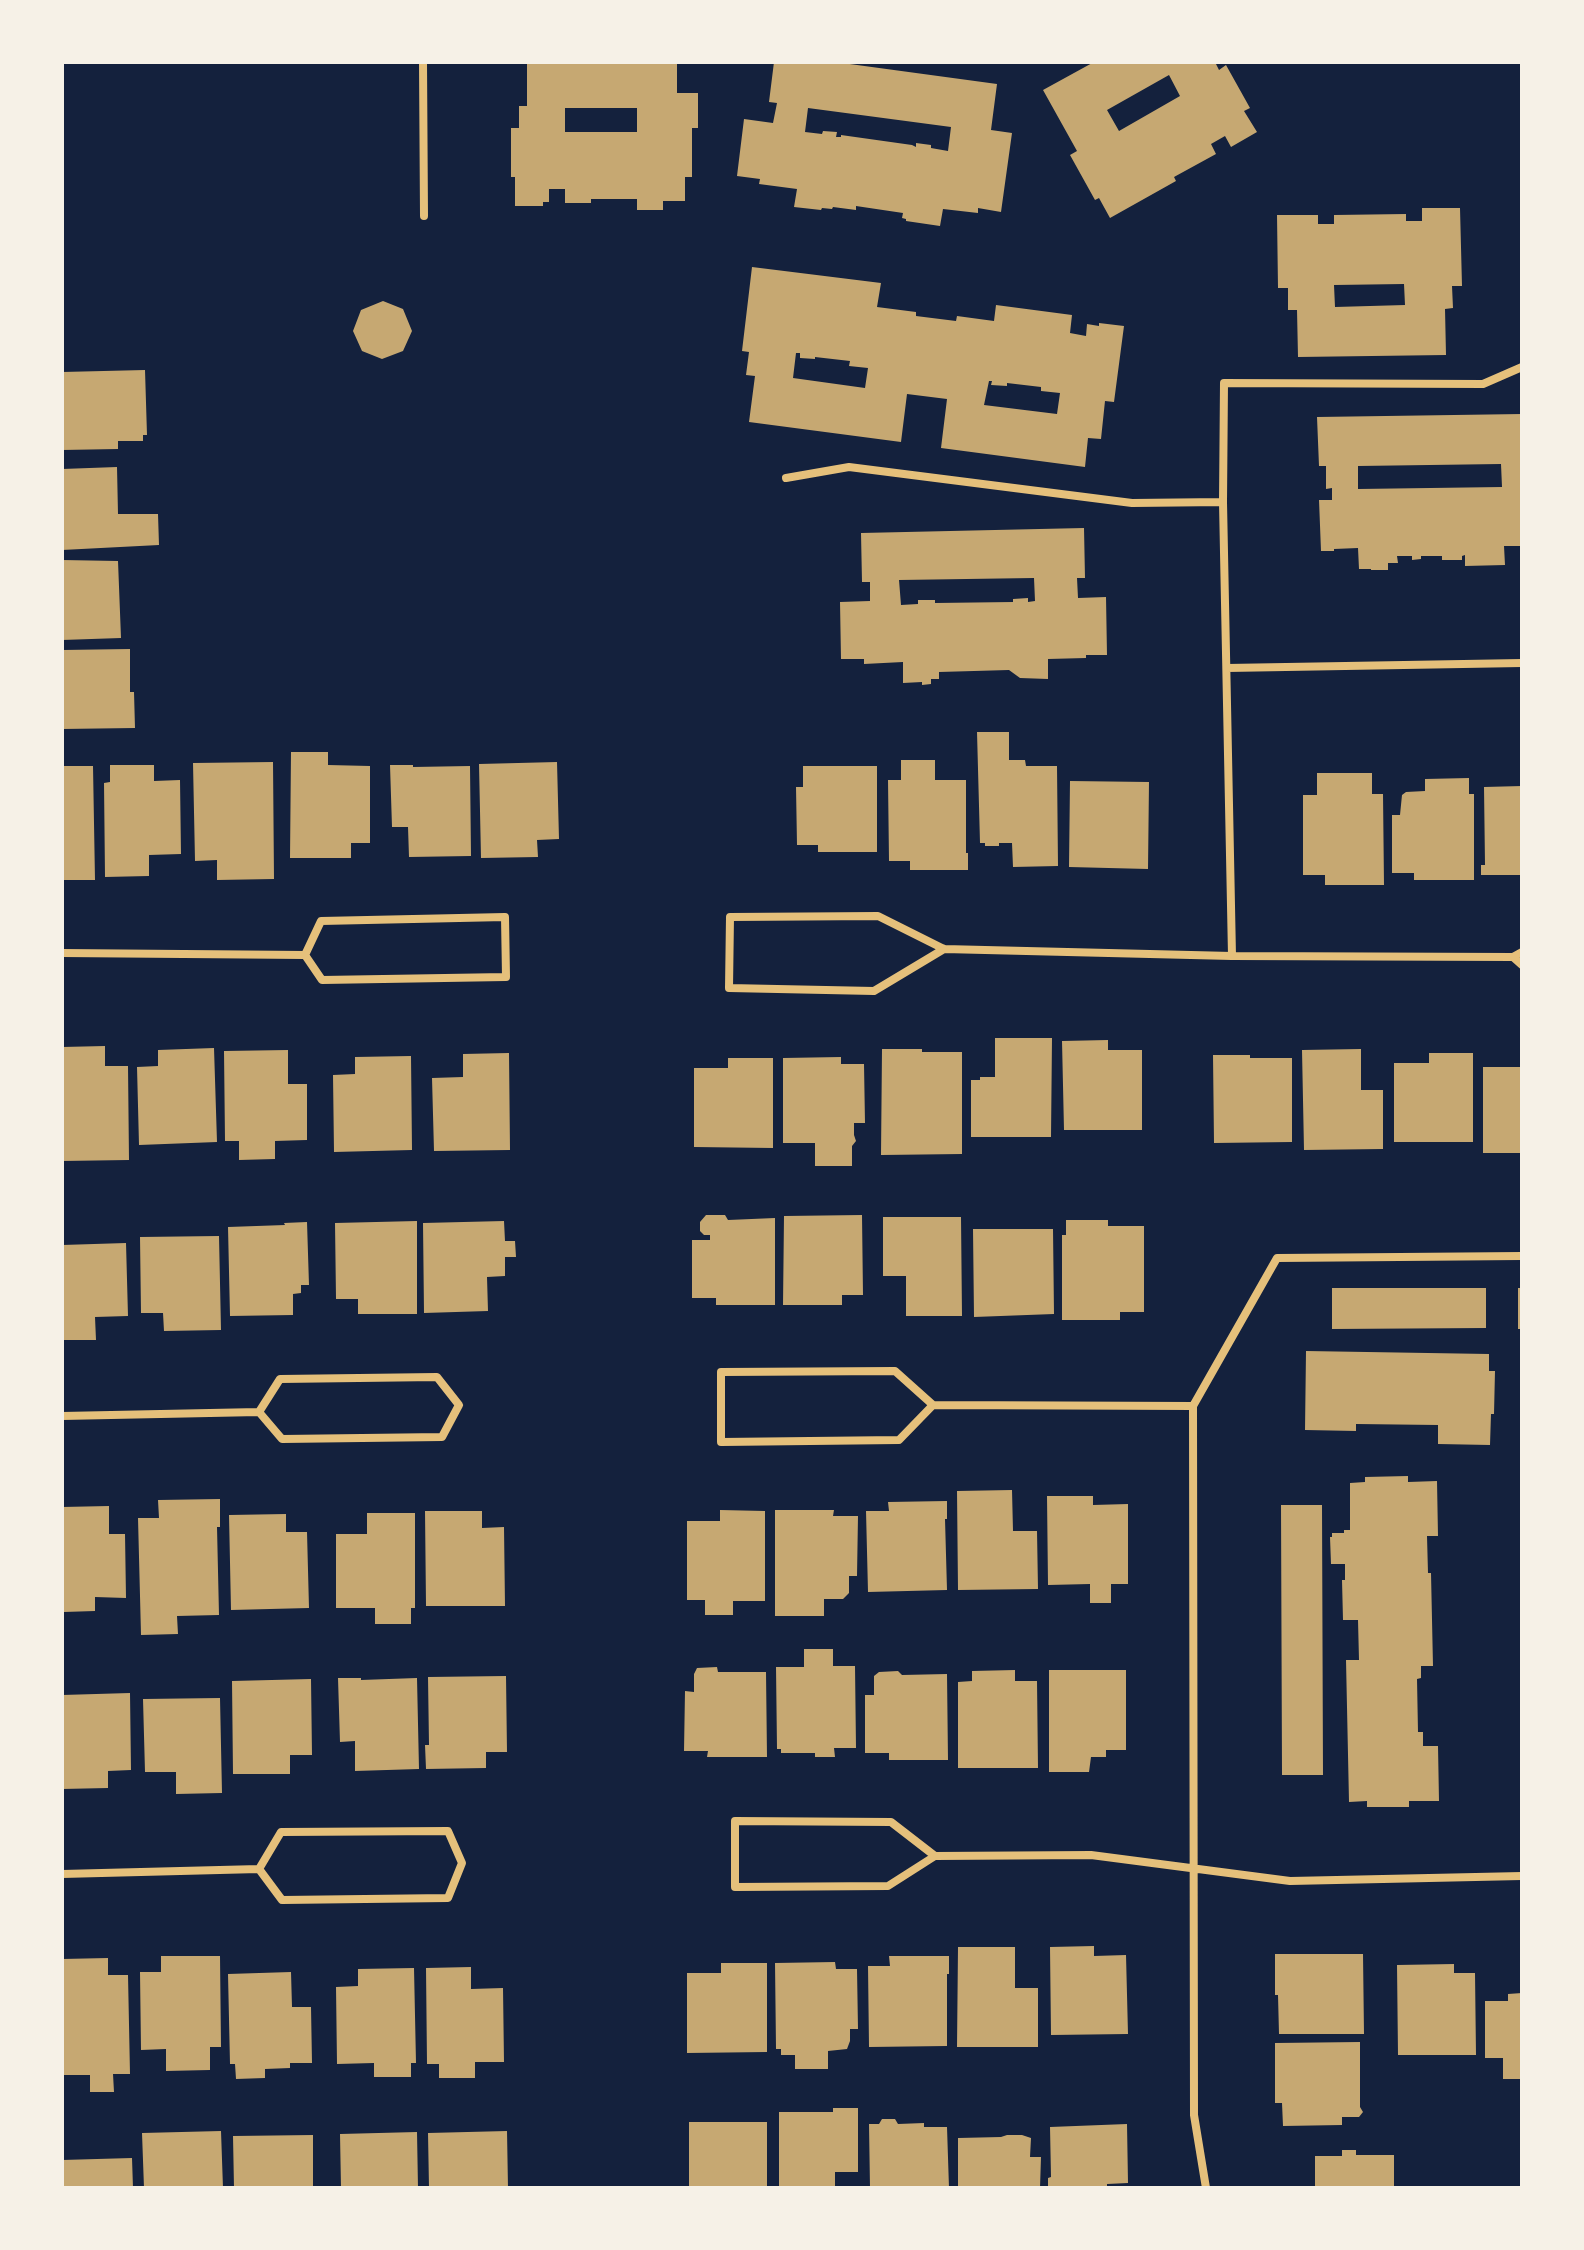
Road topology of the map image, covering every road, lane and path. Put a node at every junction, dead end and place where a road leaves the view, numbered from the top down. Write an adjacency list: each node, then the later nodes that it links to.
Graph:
1 (423, 62): 2 (street)
2 (424, 216)
3 (1522, 367): 5 (street)
4 (786, 478): 5 (street)
5 (1223, 502): 7 (street)
6 (1522, 663): 7 (street)
7 (1227, 668): 12 (street)
8 (944, 949): 8 (street); 12 (street)
9 (1522, 952): 13 (street)
10 (62, 953): 11 (street)
11 (305, 955): 11 (street)
12 (1232, 956): 13 (street)
13 (1513, 957): 14 (street)
14 (1522, 965)
15 (1522, 1256): 17 (street)
16 (933, 1405): 16 (street); 17 (street)
17 (1193, 1406): 21 (street)
18 (259, 1412): 18 (street); 19 (street)
19 (62, 1416)
20 (935, 1856): 20 (street); 21 (street)
21 (1194, 1867): 24 (street); 25 (street)
22 (259, 1869): 22 (street); 23 (street)
23 (62, 1874)
24 (1522, 1876)
25 (1206, 2188)

